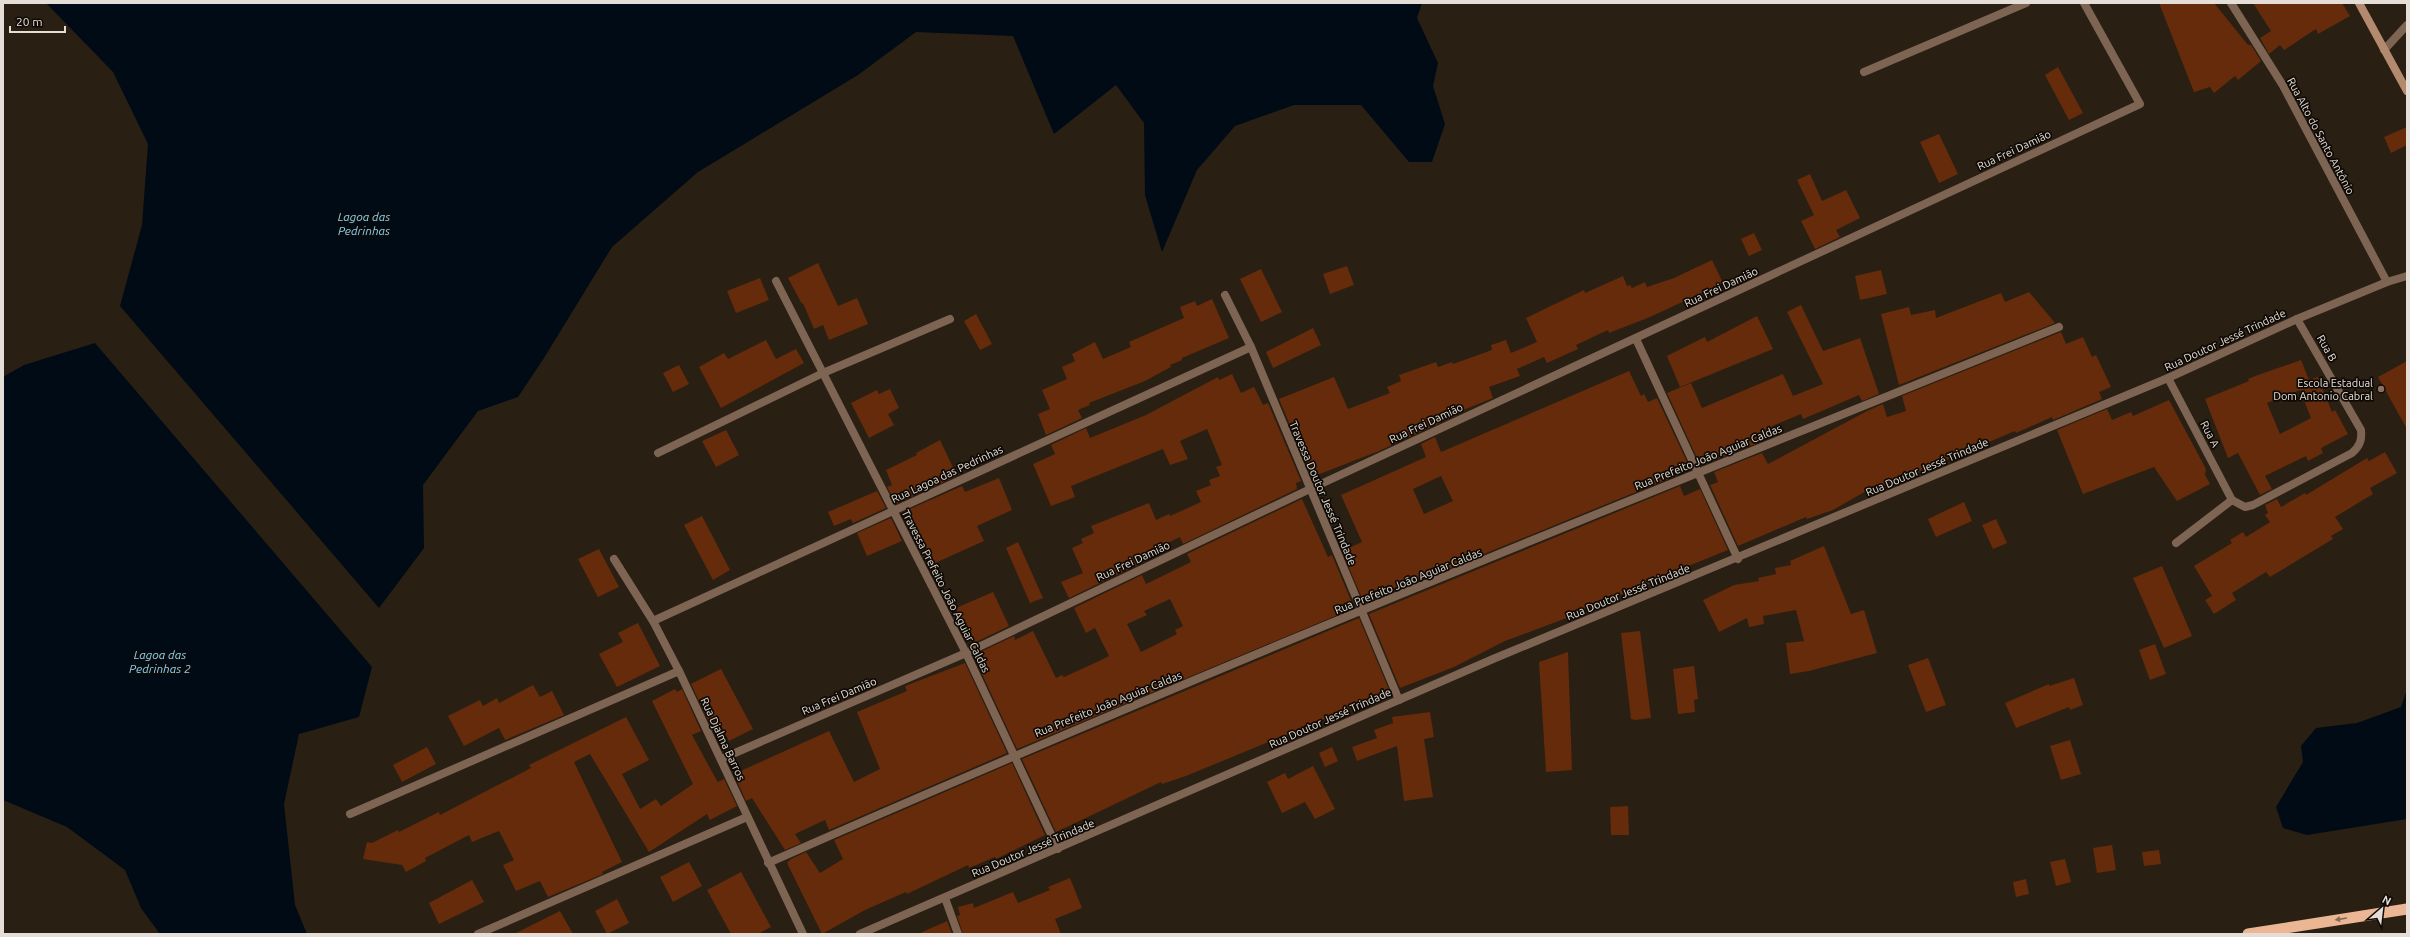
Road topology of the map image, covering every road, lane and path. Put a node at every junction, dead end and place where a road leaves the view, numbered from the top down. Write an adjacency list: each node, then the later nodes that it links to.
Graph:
1 (2026, 3): 7 (street)
2 (2084, 3): 16 (street, Rua Frei Damião)
3 (2230, 3): 11 (street, Rua Alto do Santo Antônio)
4 (2359, 3): 6 (main road)
5 (2407, 25): 6 (street)
6 (2384, 50): 8 (main road)
7 (1864, 72)
8 (2407, 91)
9 (2407, 276): 11 (street, Rua Doutor Jessé Trindade)
10 (776, 281): 18 (street, Travessa Prefeito João Aguiar Caldas)
11 (2387, 282): 14 (street, Rua Doutor Jessé Trindade)
12 (1225, 295): 17 (street, Travessa Doutor Jessé Trindade)
13 (950, 319): 18 (street)
14 (2298, 319): 19 (street, Rua Doutor Jessé Trindade); 23 (street, Rua B)
15 (2060, 327): 21 (street, Rua Prefeito João Aguiar Caldas)
16 (1636, 339): 21 (street); 22 (street, Rua Frei Damião)
17 (1250, 347): 22 (street, Travessa Doutor Jessé Trindade); 24 (street, Rua Lagoa das Pedrinhas)
18 (824, 373): 20 (street); 24 (street, Travessa Prefeito João Aguiar Caldas)
19 (2168, 378): 23 (street, Rua A); 26 (street, Rua Doutor Jessé Trindade)
20 (658, 454)
21 (1698, 473): 26 (street); 28 (street, Rua Prefeito João Aguiar Caldas)
22 (1310, 489): 28 (street, Travessa Doutor Jessé Trindade); 30 (street, Rua Frei Damião)
23 (2232, 500): 25 (street)
24 (894, 511): 29 (street, Rua Lagoa das Pedrinhas); 30 (street, Travessa Prefeito João Aguiar Caldas)
25 (2176, 543)
26 (1738, 558): 32 (street, Rua Doutor Jessé Trindade)
27 (614, 559): 29 (street, Rua Djalma Barros)
28 (1362, 612): 32 (street, Travessa Doutor Jessé Trindade); 33 (street, Rua Prefeito João Aguiar Caldas)
29 (653, 621): 31 (street, Rua Djalma Barros)
30 (966, 652): 33 (street, Travessa Prefeito João Aguiar Caldas); 34 (street, Rua Frei Damião)
31 (679, 671): 34 (street, Rua Djalma Barros); 35 (street)
32 (1399, 700): 37 (street, Rua Doutor Jessé Trindade)
33 (1013, 755): 37 (street, Travessa Prefeito João Aguiar Caldas); 38 (street, Rua Prefeito João Aguiar Caldas)
34 (721, 759): 36 (street, Rua Djalma Barros)
35 (350, 814)
36 (747, 817): 38 (street, Rua Djalma Barros); 41 (street)
37 (1058, 849): 39 (street, Rua Doutor Jessé Trindade)
38 (768, 863): 42 (street, Rua Djalma Barros)
39 (945, 898): 43 (street, Rua Doutor Jessé Trindade); 44 (street)
40 (2407, 909): 45 (highway, one-way to 45)
41 (478, 934)
42 (803, 934)
43 (860, 934)
44 (958, 934)
45 (2248, 934)

